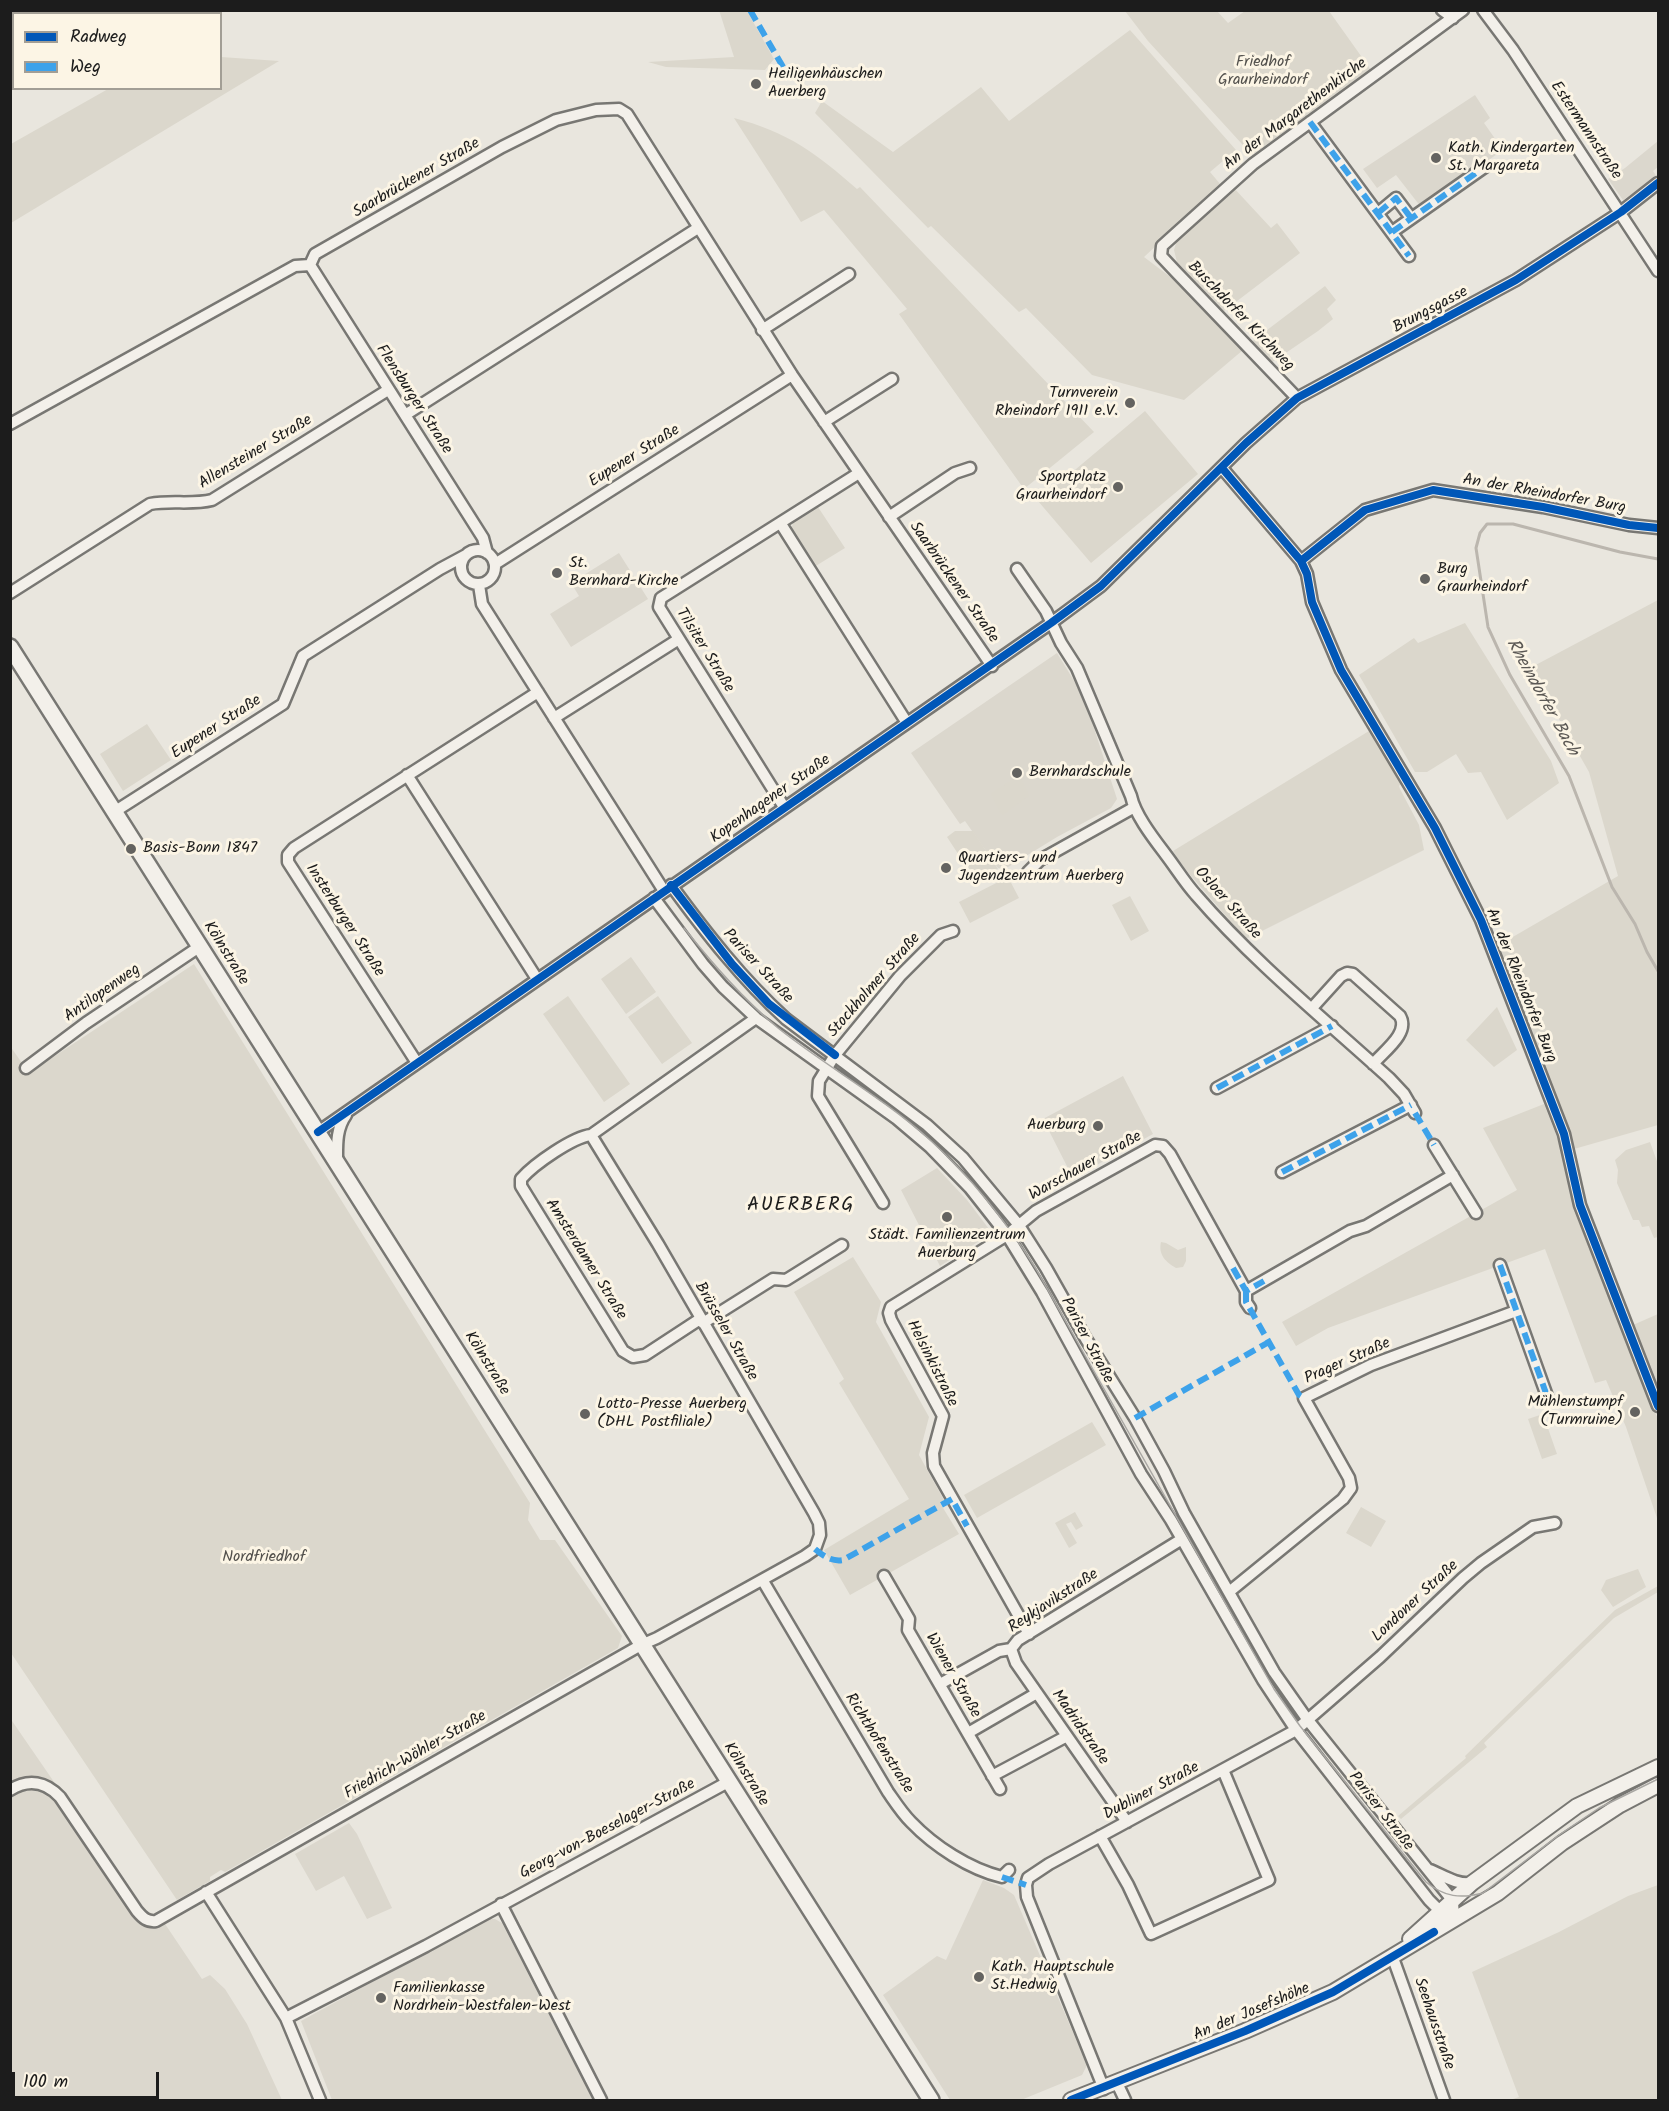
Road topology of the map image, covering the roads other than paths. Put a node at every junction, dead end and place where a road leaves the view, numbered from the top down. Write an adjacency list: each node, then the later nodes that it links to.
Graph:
1 (1442, 10): 4 (street)
2 (1463, 10): 4 (street, An der Margarethenkirche)
3 (1484, 10): 8 (street, Estermannstraße)
4 (1453, 18): 5 (street, An der Margarethenkirche)
5 (1310, 122): 9 (street); 13 (street, An der Margarethenkirche)
6 (1486, 166): 10 (street)
7 (1659, 183): 8 (street, Brungsgasse)
8 (1621, 212): 16 (street, Estermannstraße); 22 (street, Brungsgasse)
9 (1378, 213): 10 (street); 12 (street)
10 (1411, 218): 12 (street)
11 (698, 228): 15 (street, Saarbrückener Straße); 18 (street, Saarbrückener Straße); 23 (street)
12 (1392, 232): 14 (street)
13 (1161, 256): 22 (street, Buschdorfer Kirchweg)
14 (1409, 256)
15 (310, 266): 21 (street, Flensburger Straße); 25 (street)
16 (1659, 271)
17 (849, 274): 18 (street)
18 (762, 330): 19 (street, Saarbrückener Straße)
19 (792, 375): 24 (street, Saarbrückener Straße); 35 (street, Eupener Straße)
20 (892, 379): 24 (street)
21 (388, 390): 23 (street, Flensburger Straße); 38 (street, Allensteiner Straße)
22 (1297, 399): 27 (street, Brungsgasse)
23 (405, 415): 32 (street, Flensburger Straße)
24 (824, 423): 28 (street, Saarbrückener Straße)
25 (10, 424)
26 (970, 468): 29 (street, Saarbrückener Straße)
27 (1222, 468): 34 (street, An der Rheindorfer Burg); 39 (street, Kopenhagener Straße)
28 (859, 473): 29 (street, Saarbrückener Straße); 30 (street, Tilsiter Straße)
29 (889, 517): 42 (street, Saarbrückener Straße)
30 (781, 524): 40 (street, Tilsiter Straße); 45 (street)
31 (1659, 528): 34 (street, An der Rheindorfer Burg)
32 (487, 553): 33 (street); 35 (street)
33 (466, 555): 37 (street); 49 (street, Eupener Straße)
34 (1301, 561): 83 (street, An der Rheindorfer Burg)
35 (495, 564): 37 (street)
36 (1017, 569): 39 (street)
37 (479, 585): 43 (street)
38 (10, 593)
39 (1051, 623): 42 (street, Kopenhagener Straße); 48 (street, Osloer Straße)
40 (680, 639): 44 (street); 47 (street, Tilsiter Straße)
41 (10, 647): 49 (main road, Kölnstraße)
42 (992, 666): 45 (street, Kopenhagener Straße)
43 (538, 692): 44 (street); 46 (street, Insterburger Straße)
44 (554, 718): 51 (street)
45 (907, 723): 47 (street, Kopenhagener Straße)
46 (408, 775): 55 (street); 60 (street, Insterburger Straße)
47 (784, 807): 51 (street, Kopenhagener Straße)
48 (1133, 808): 50 (street); 56 (street, Osloer Straße)
49 (114, 812): 54 (main road, Kölnstraße)
50 (1028, 872)
51 (668, 888): 52 (street, Kopenhagener Straße); 59 (street, Pariser Straße)
52 (654, 898): 55 (street, Kopenhagener Straße); 57 (street, Pariser Straße)
53 (953, 931): 59 (street, Stockholmer Straße)
54 (199, 947): 62 (street, Antilopenweg); 66 (main road, Kölnstraße)
55 (537, 979): 60 (street, Kopenhagener Straße)
56 (1312, 1008): 58 (street, Osloer Straße); 61 (street)
57 (756, 1018): 63 (street, Pariser Straße); 67 (street)
58 (1332, 1026): 61 (street, Osloer Straße); 64 (street)
59 (835, 1055): 63 (street, Stockholmer Straße); 74 (street, Pariser Straße)
60 (417, 1063): 65 (street, Kopenhagener Straße)
61 (1373, 1064): 70 (street, Osloer Straße)
62 (26, 1068)
63 (826, 1068): 72 (street); 75 (street, Pariser Straße)
64 (1217, 1088)
65 (351, 1109): 66 (street, Kopenhagener Straße); 69 (street)
66 (318, 1132): 69 (main road, Kölnstraße)
67 (591, 1135): 81 (street, Brüsseler Straße); 81 (street, Amsterdamer Straße)
68 (1434, 1145): 71 (street)
69 (337, 1161): 90 (main road, Kölnstraße)
70 (1282, 1172)
71 (1453, 1175): 73 (street); 78 (street)
72 (883, 1203)
73 (1476, 1213)
74 (1018, 1224): 75 (street, Warschauer Straße); 78 (street, Warschauer Straße); 88 (street, Pariser Straße)
75 (1007, 1235): 85 (street, Pariser Straße); 89 (street, Helsinkistraße)
76 (842, 1245): 81 (street)
77 (1500, 1265): 80 (street)
78 (1246, 1291): 79 (street, Warschauer Straße)
79 (1250, 1308)
80 (1516, 1311): 82 (street); 88 (street, Prager Straße)
81 (702, 1321): 87 (street, Brüsseler Straße)
82 (1547, 1396)
83 (1659, 1406)
84 (1555, 1522): 94 (street, Londoner Straße)
85 (1182, 1539): 89 (street, Reykjavikstraße); 95 (street, Pariser Straße)
86 (884, 1576): 92 (street, Wiener Straße)
87 (763, 1581): 90 (street, Brüsseler Straße); 108 (street, Richthofenstraße)
88 (1229, 1592): 94 (street, Pariser Straße)
89 (1029, 1634): 91 (street, Reykjavikstraße)
90 (641, 1645): 101 (main road, Kölnstraße); 110 (street, Friedrich-Wöhler-Straße)
91 (1011, 1649): 92 (street, Reykjavikstraße); 93 (street, Madridstraße)
92 (940, 1684): 96 (street, Wiener Straße)
93 (1037, 1693): 96 (street); 97 (street, Madridstraße)
94 (1307, 1719): 95 (street); 107 (street, Pariser Straße)
95 (1296, 1730): 99 (street, Dubliner Straße); 113 (street, Pariser Straße)
96 (968, 1733): 100 (street, Wiener Straße)
97 (1067, 1736): 100 (street); 105 (street, Madridstraße)
98 (1659, 1767): 109 (street, An der Josefshöhe)
99 (1224, 1770): 105 (street, Dubliner Straße); 106 (street)
100 (992, 1776): 103 (street, Wiener Straße)
101 (729, 1782): 112 (street, Georg-von-Boeselager-Straße); 119 (main road, Kölnstraße)
102 (1659, 1785): 113 (street, An der Josefshöhe)
103 (1000, 1789)
104 (10, 1790): 110 (street, Friedrich-Wöhler-Straße)
105 (1127, 1822): 106 (street, Dubliner Straße)
106 (1100, 1836): 116 (street, Dubliner Straße)
107 (1427, 1868): 109 (street, Pariser Straße); 111 (street, Pariser Straße)
108 (1009, 1870)
109 (1472, 1883): 111 (street, An der Josefshöhe)
110 (206, 1892): 115 (street)
111 (1453, 1902): 113 (street, An der Josefshöhe)
112 (501, 1904): 115 (street, Georg-von-Boeselager-Straße); 118 (street)
113 (1448, 1915): 114 (street, An der Josefshöhe)
114 (1393, 1958): 116 (street, An der Josefshöhe); 122 (street, Seehausstraße)
115 (285, 2018): 117 (street)
116 (1110, 2086): 120 (street, An der Josefshöhe); 121 (street)
117 (320, 2100)
118 (601, 2100)
119 (931, 2100)
120 (1071, 2100)
121 (1125, 2100)
122 (1444, 2100)

